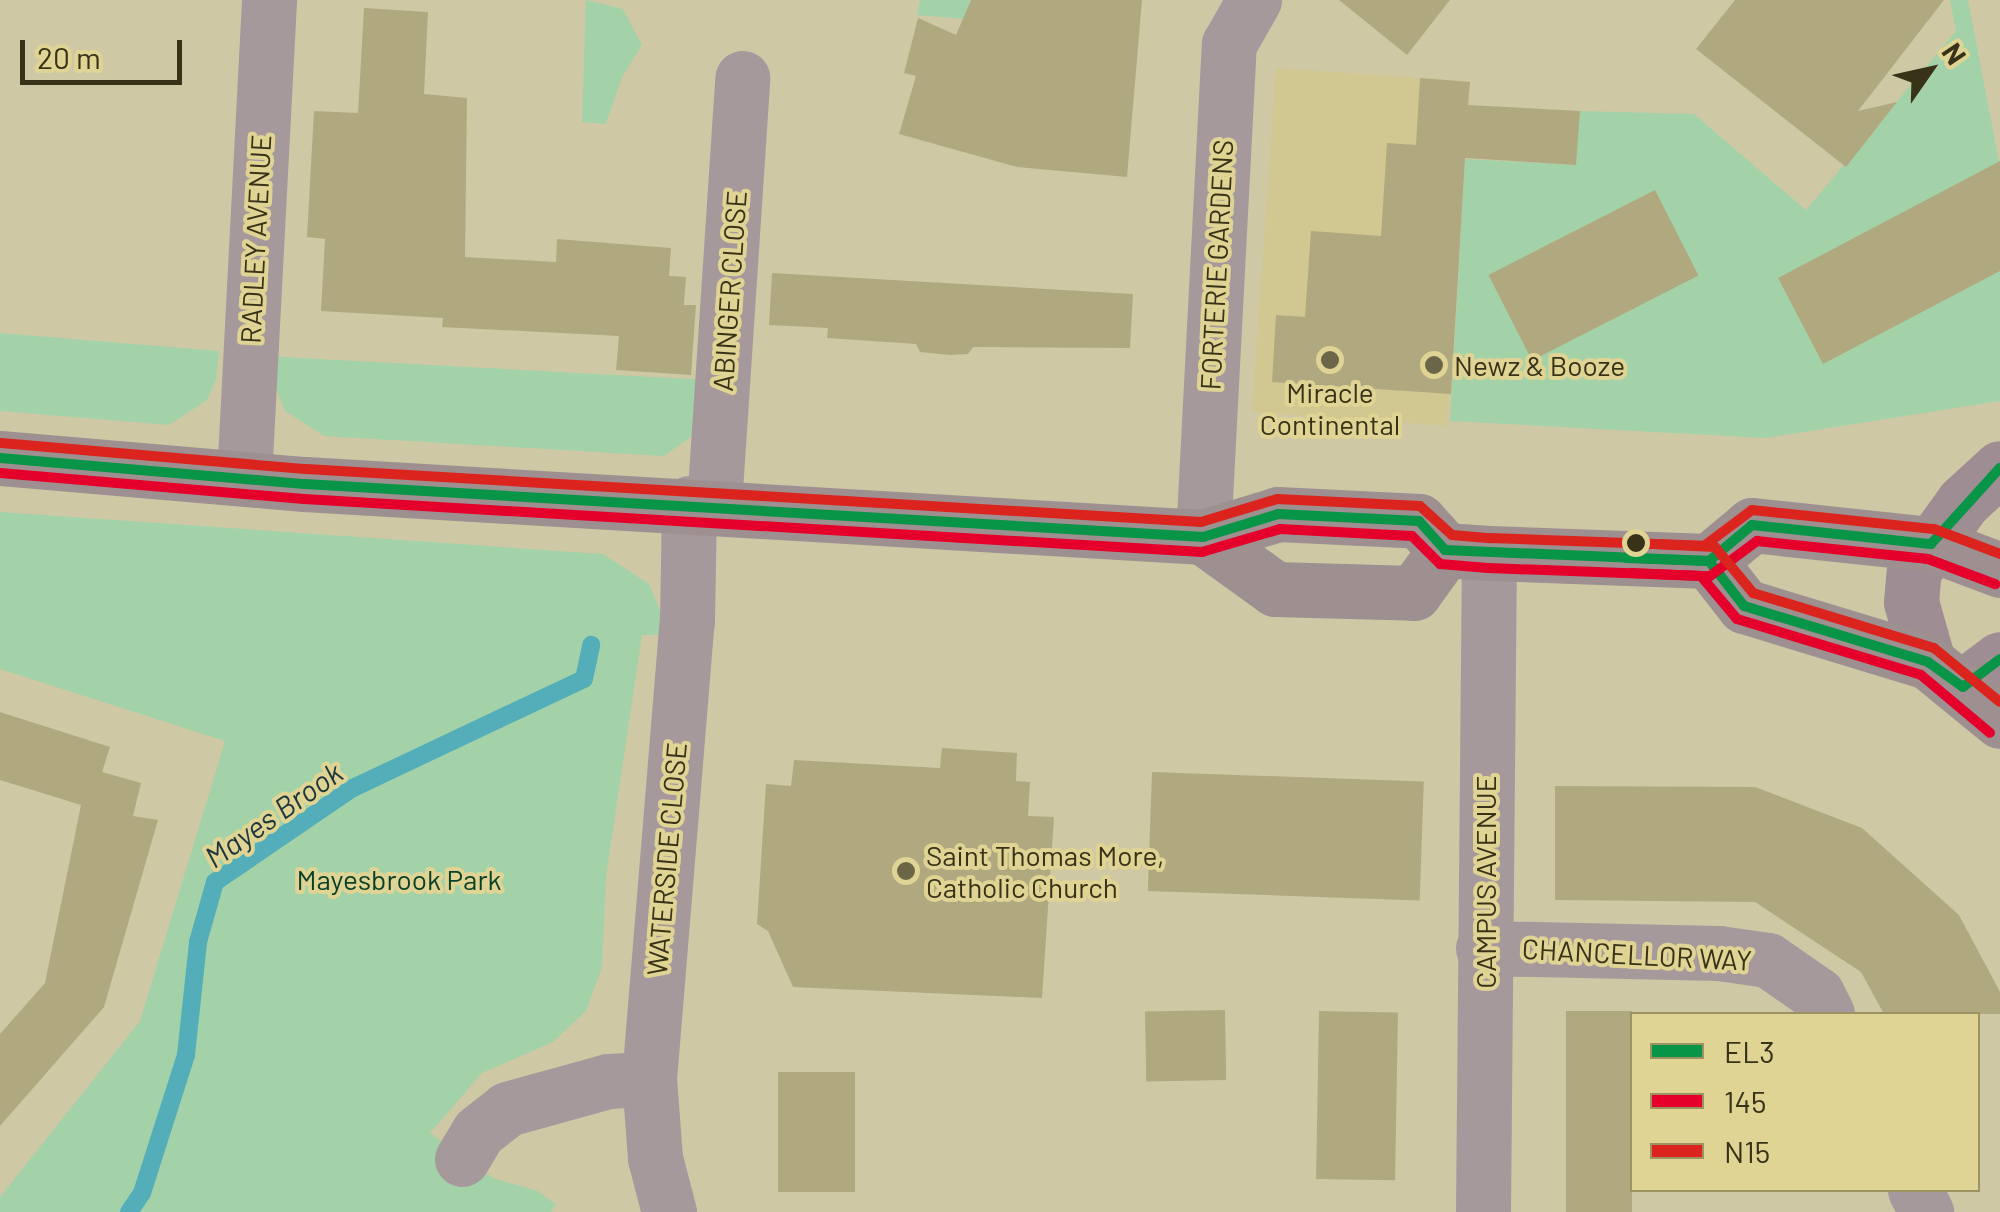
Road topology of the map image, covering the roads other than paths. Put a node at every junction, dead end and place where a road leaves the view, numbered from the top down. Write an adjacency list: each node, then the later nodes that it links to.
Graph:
1 (269, 0): 6 (street, RADLEY AVENUE)
2 (1254, 0): 8 (street, FORTERIE GARDENS)
3 (742, 78): 7 (street, ABINGER CLOSE)
4 (0, 458): 6 (main road)
5 (2000, 468): 9 (main road)
6 (244, 478): 7 (main road)
7 (701, 504): 8 (main road); 16 (street, WATERSIDE CLOSE)
8 (1203, 537): 10 (main road); 10 (main road)
9 (1930, 544): 11 (main road); 12 (main road); 13 (main road)
10 (1467, 551): 11 (main road); 14 (street, CAMPUS AVENUE)
11 (1708, 561): 13 (main road)
12 (2000, 570)
13 (1973, 682)
14 (1483, 948): 15 (street, CHANCELLOR WAY); 19 (street, CAMPUS AVENUE)
15 (1826, 1012)
16 (648, 1078): 17 (street); 18 (street, WATERSIDE CLOSE)
17 (462, 1159)
18 (669, 1212)
19 (1483, 1212)

